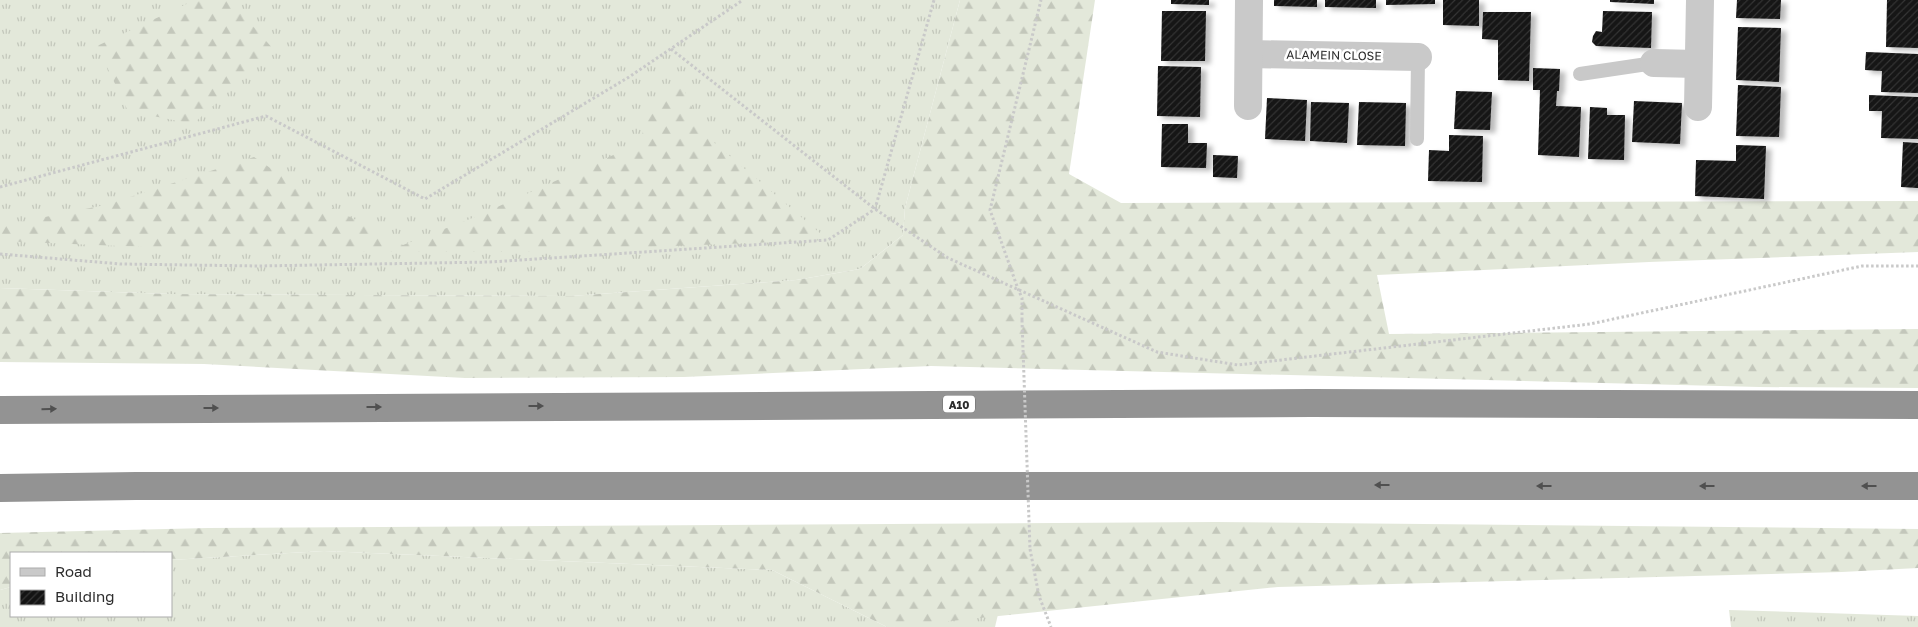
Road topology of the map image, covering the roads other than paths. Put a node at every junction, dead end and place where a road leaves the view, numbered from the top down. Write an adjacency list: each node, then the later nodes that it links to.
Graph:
1 (1250, 0): 3 (street)
2 (1700, 0): 6 (street)
3 (1249, 54): 4 (street, ALAMEIN CLOSE); 8 (street)
4 (1418, 57): 10 (lane)
5 (1654, 63): 6 (street); 7 (lane)
6 (1698, 64): 9 (street)
7 (1580, 74)
8 (1248, 106)
9 (1698, 107)
10 (1417, 140)
11 (1918, 405): 12 (highway, A10, one-way to 11)
12 (0, 410)
13 (1918, 486): 14 (highway, one-way to 14)
14 (0, 488)

